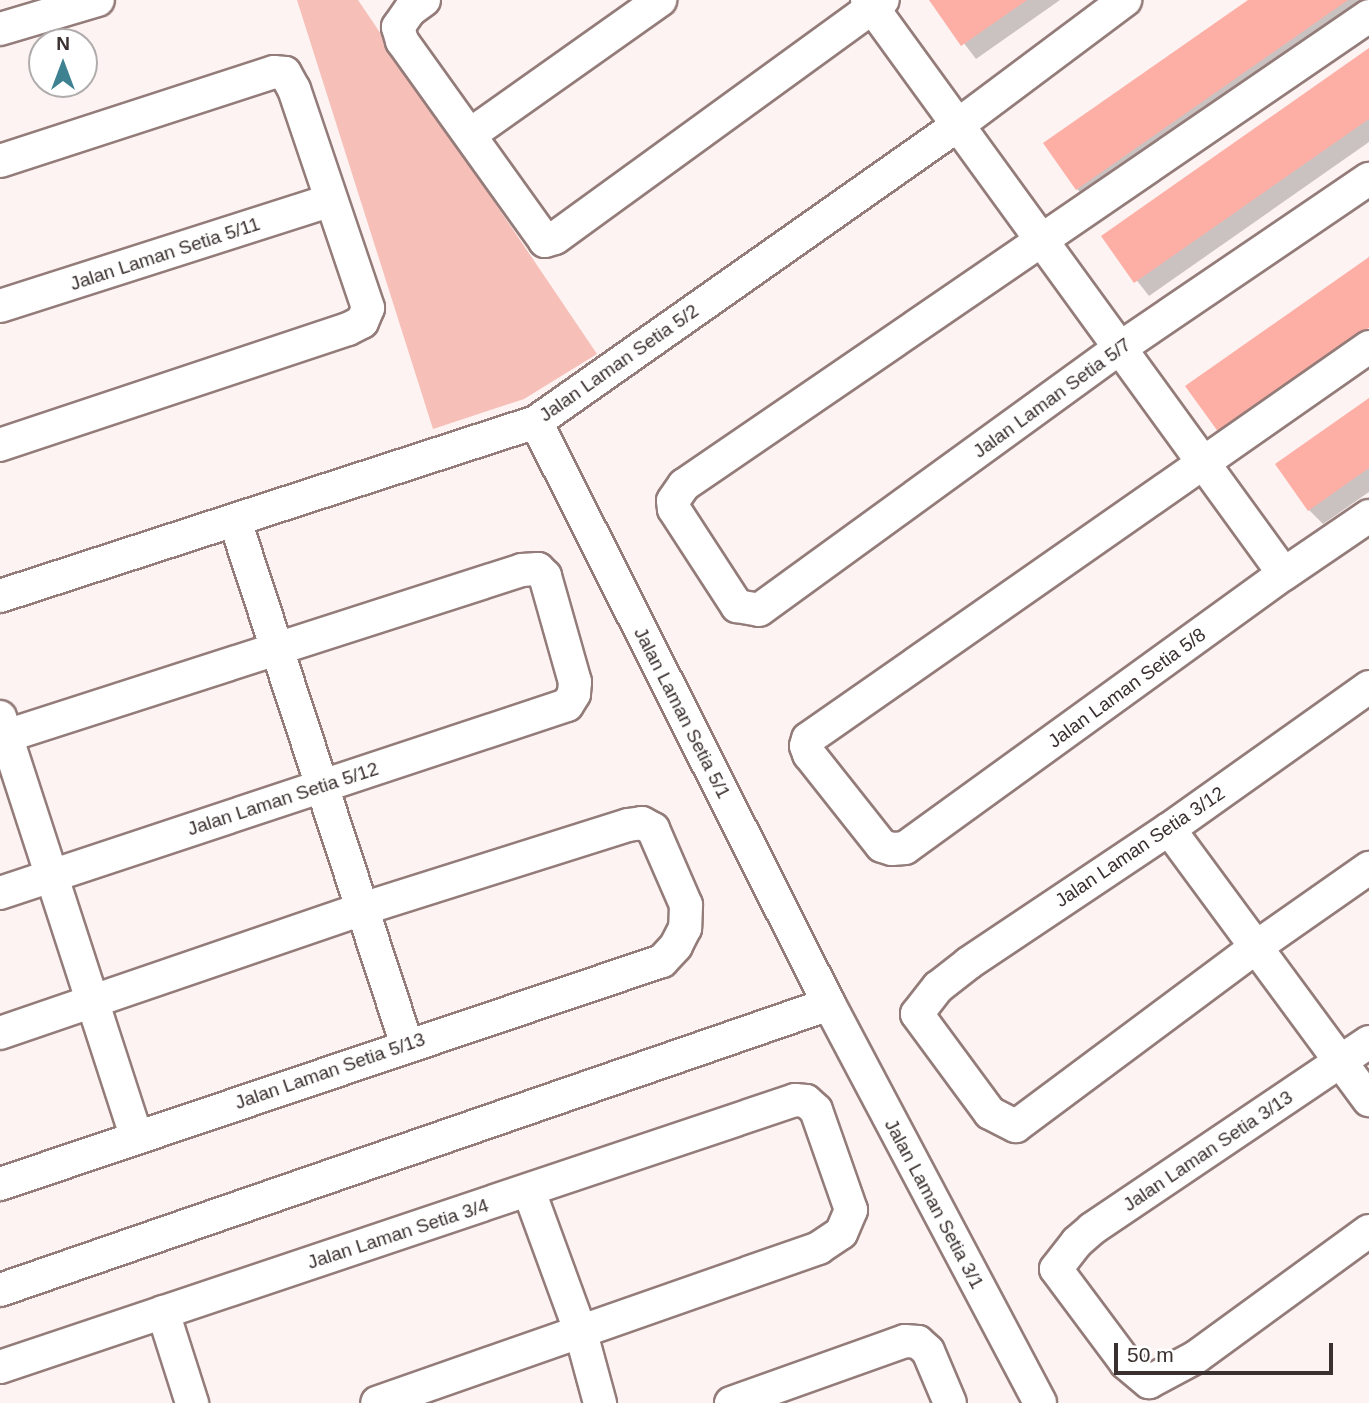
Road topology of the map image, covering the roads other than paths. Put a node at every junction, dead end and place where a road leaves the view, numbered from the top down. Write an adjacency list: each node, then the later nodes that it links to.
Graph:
1 (98, 0): 7 (street)
2 (424, 0): 9 (street)
3 (660, 0): 9 (street)
4 (1125, 0): 8 (street, Jalan Laman Setia 5/2)
5 (874, 2): 8 (street); 9 (street)
6 (1369, 16): 13 (street)
7 (0, 29)
8 (958, 124): 13 (street); 17 (street, Jalan Laman Setia 5/2)
9 (471, 134)
10 (0, 161): 12 (street)
11 (1369, 179): 16 (street, Jalan Laman Setia 5/7)
12 (329, 201): 14 (street, Jalan Laman Setia 5/11); 18 (street)
13 (1042, 241): 16 (street); 16 (street, Jalan Laman Setia 5/7)
14 (0, 306)
15 (1369, 347): 19 (street)
16 (1120, 348): 19 (street)
17 (536, 422): 21 (street, Jalan Laman Setia 5/2); 35 (street, Jalan Laman Setia 5/1)
18 (0, 445)
19 (1203, 463): 22 (street); 22 (street, Jalan Laman Setia 5/8)
20 (1369, 516): 22 (street, Jalan Laman Setia 5/8)
21 (235, 521): 23 (street, Jalan Laman Setia 5/2); 24 (street)
22 (1284, 574)
23 (0, 596)
24 (277, 649): 26 (street); 27 (street); 27 (street, Jalan Laman Setia 5/12)
25 (1369, 687): 28 (street, Jalan Laman Setia 3/12)
26 (2, 730): 30 (street)
27 (320, 787): 30 (street, Jalan Laman Setia 5/12); 32 (street)
28 (1169, 829): 33 (street); 33 (street, Jalan Laman Setia 3/12)
29 (1369, 868): 33 (street)
30 (51, 876): 31 (street, Jalan Laman Setia 5/12); 34 (street)
31 (0, 893)
32 (362, 909): 34 (street); 38 (street); 38 (street, Jalan Laman Setia 5/13)
33 (1256, 947): 39 (street)
34 (93, 1001): 36 (street); 41 (street)
35 (829, 1004): 45 (street); 54 (street, Jalan Laman Setia 3/1)
36 (0, 1032)
37 (1369, 1042): 39 (street, Jalan Laman Setia 3/13)
38 (407, 1045): 41 (street, Jalan Laman Setia 5/13)
39 (1339, 1063): 40 (street); 44 (street, Jalan Laman Setia 3/13)
40 (1369, 1100)
41 (136, 1136): 42 (street, Jalan Laman Setia 5/13)
42 (0, 1184)
43 (529, 1191): 46 (street, Jalan Laman Setia 3/4); 47 (street); 47 (street, Jalan Laman Setia 3/4)
44 (1369, 1231)
45 (0, 1290)
46 (163, 1312): 48 (street, Jalan Laman Setia 3/4); 49 (street)
47 (581, 1333): 50 (street); 51 (street)
48 (0, 1367)
49 (192, 1403)
50 (377, 1403)
51 (600, 1403)
52 (730, 1403): 53 (street)
53 (950, 1403)
54 (1040, 1403)

